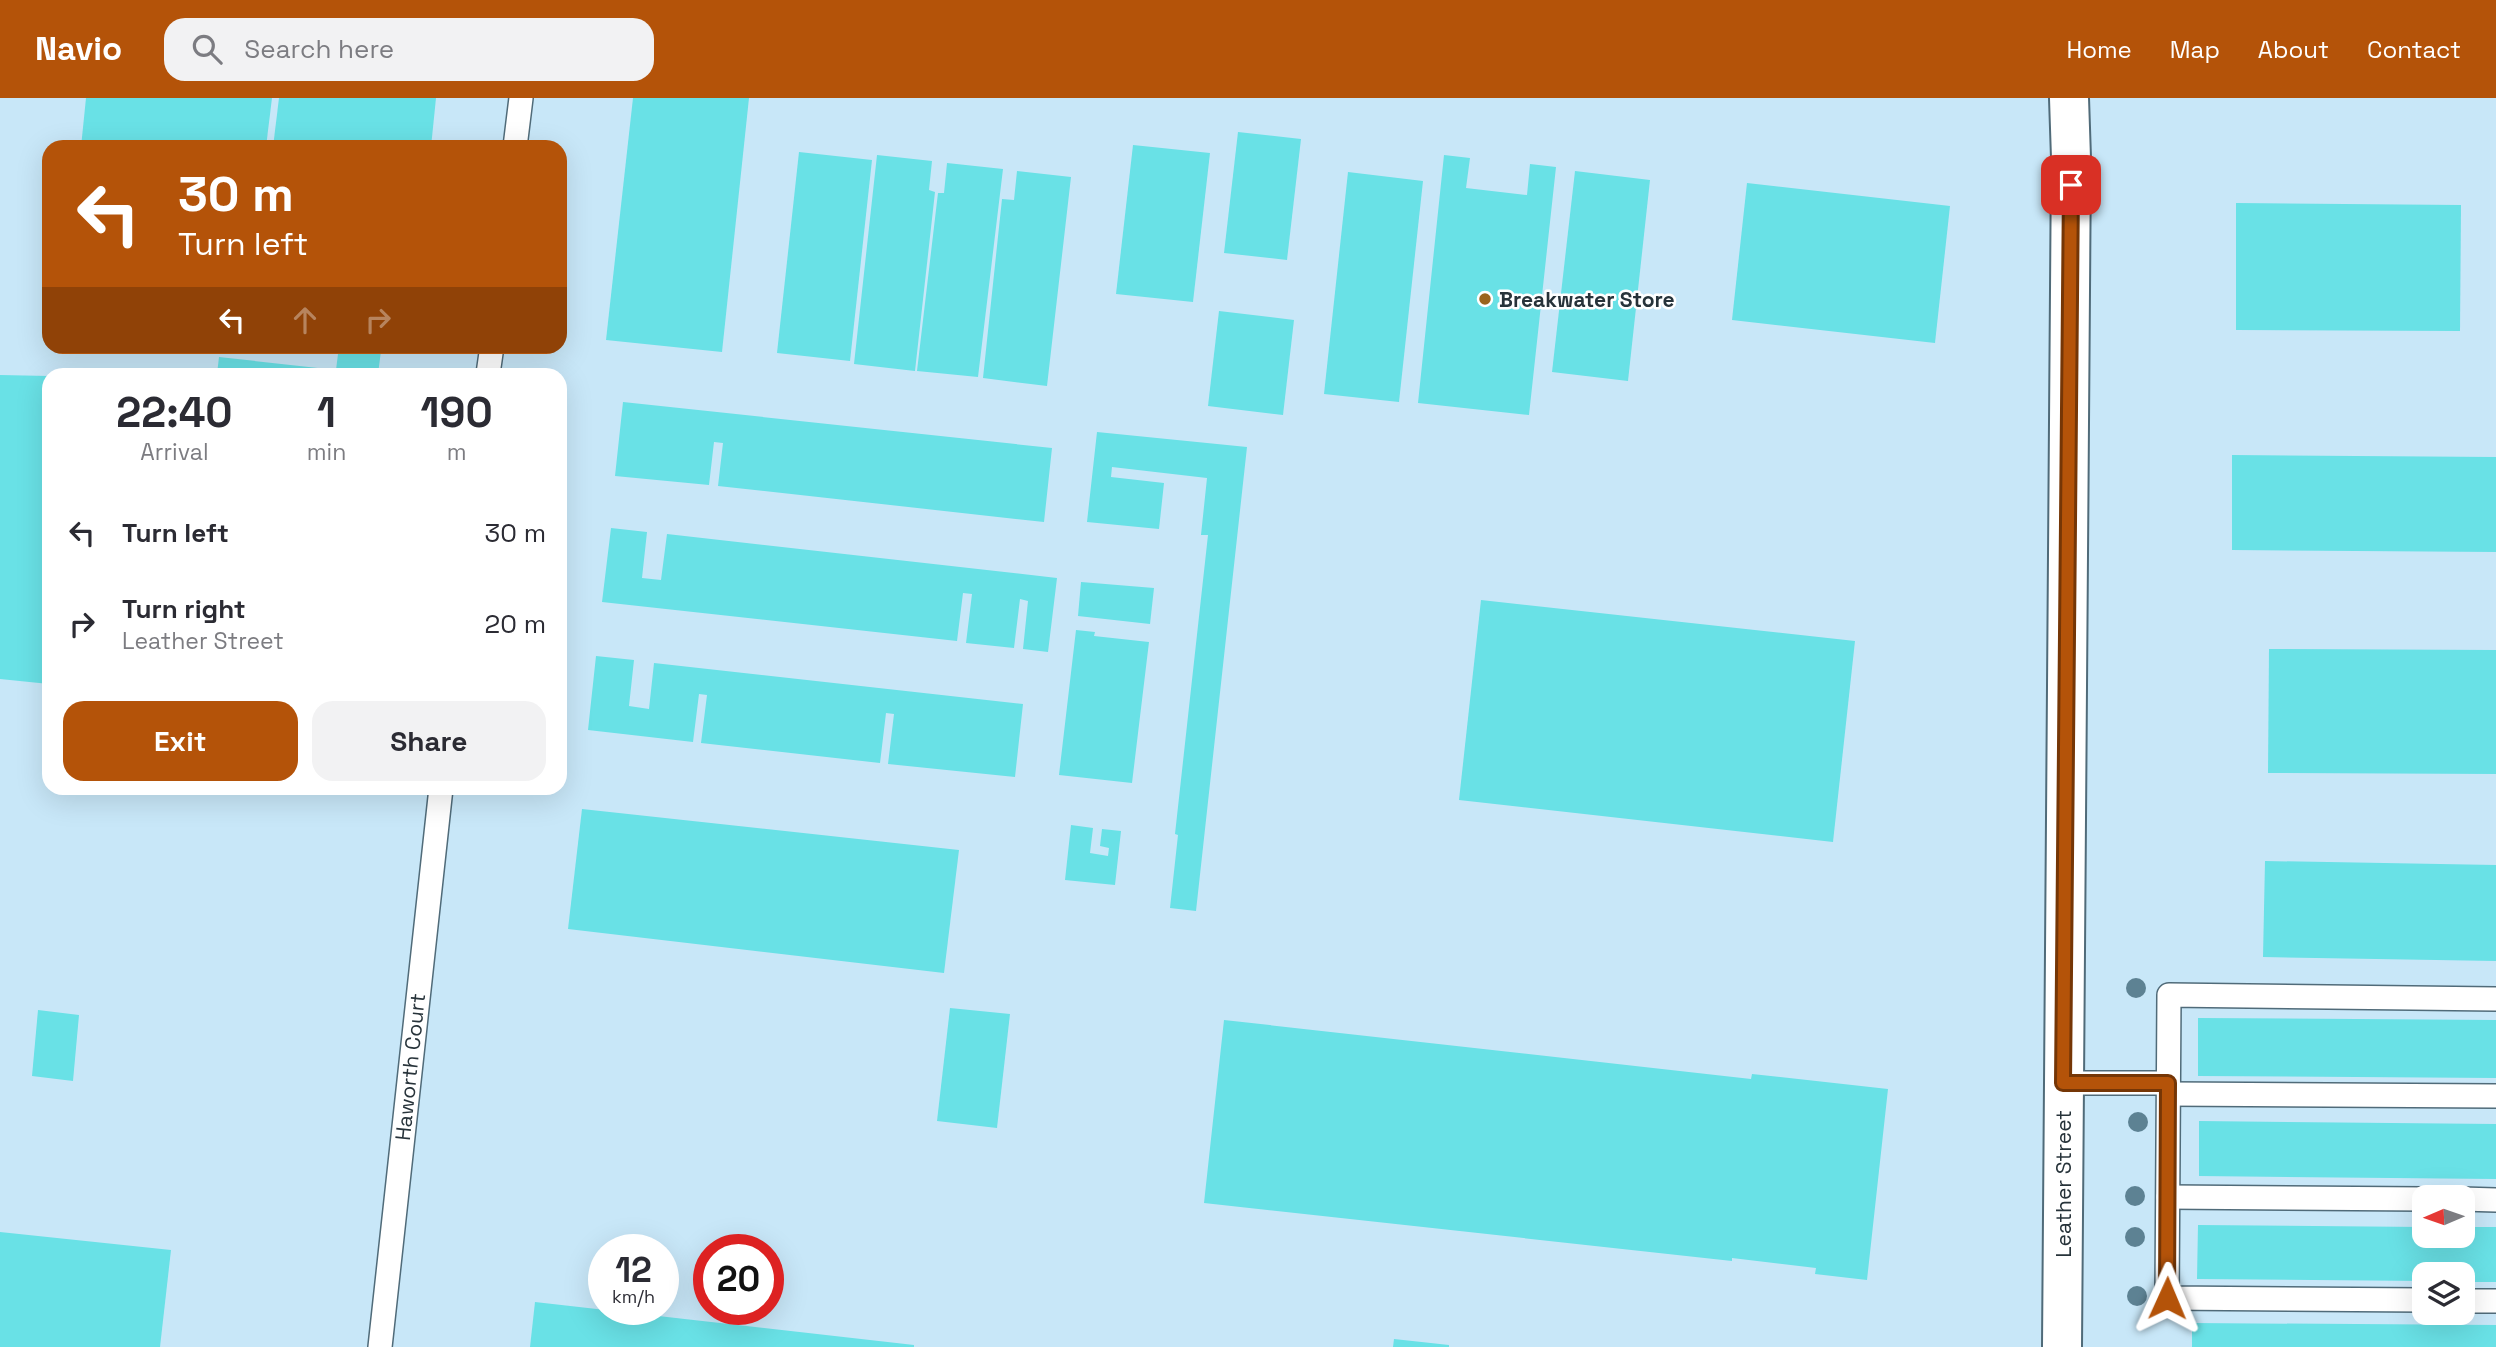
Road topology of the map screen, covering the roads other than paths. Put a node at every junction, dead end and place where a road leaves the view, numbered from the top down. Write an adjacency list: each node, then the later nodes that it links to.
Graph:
1 (521, 98): 3 (lane)
2 (2069, 98): 6 (street, Leather Street)
3 (516, 140)
4 (440, 795): 16 (lane, Haworth Court)
5 (2496, 999): 7 (lane)
6 (2063, 1083): 7 (lane); 17 (street, Leather Street)
7 (2169, 1089): 8 (lane); 9 (lane)
8 (2496, 1096)
9 (2168, 1197): 10 (lane); 13 (lane)
10 (2412, 1199)
11 (2475, 1199): 12 (lane)
12 (2496, 1200)
13 (2412, 1300)
14 (2475, 1301): 15 (lane)
15 (2496, 1301)
16 (380, 1347)
17 (2062, 1347)

